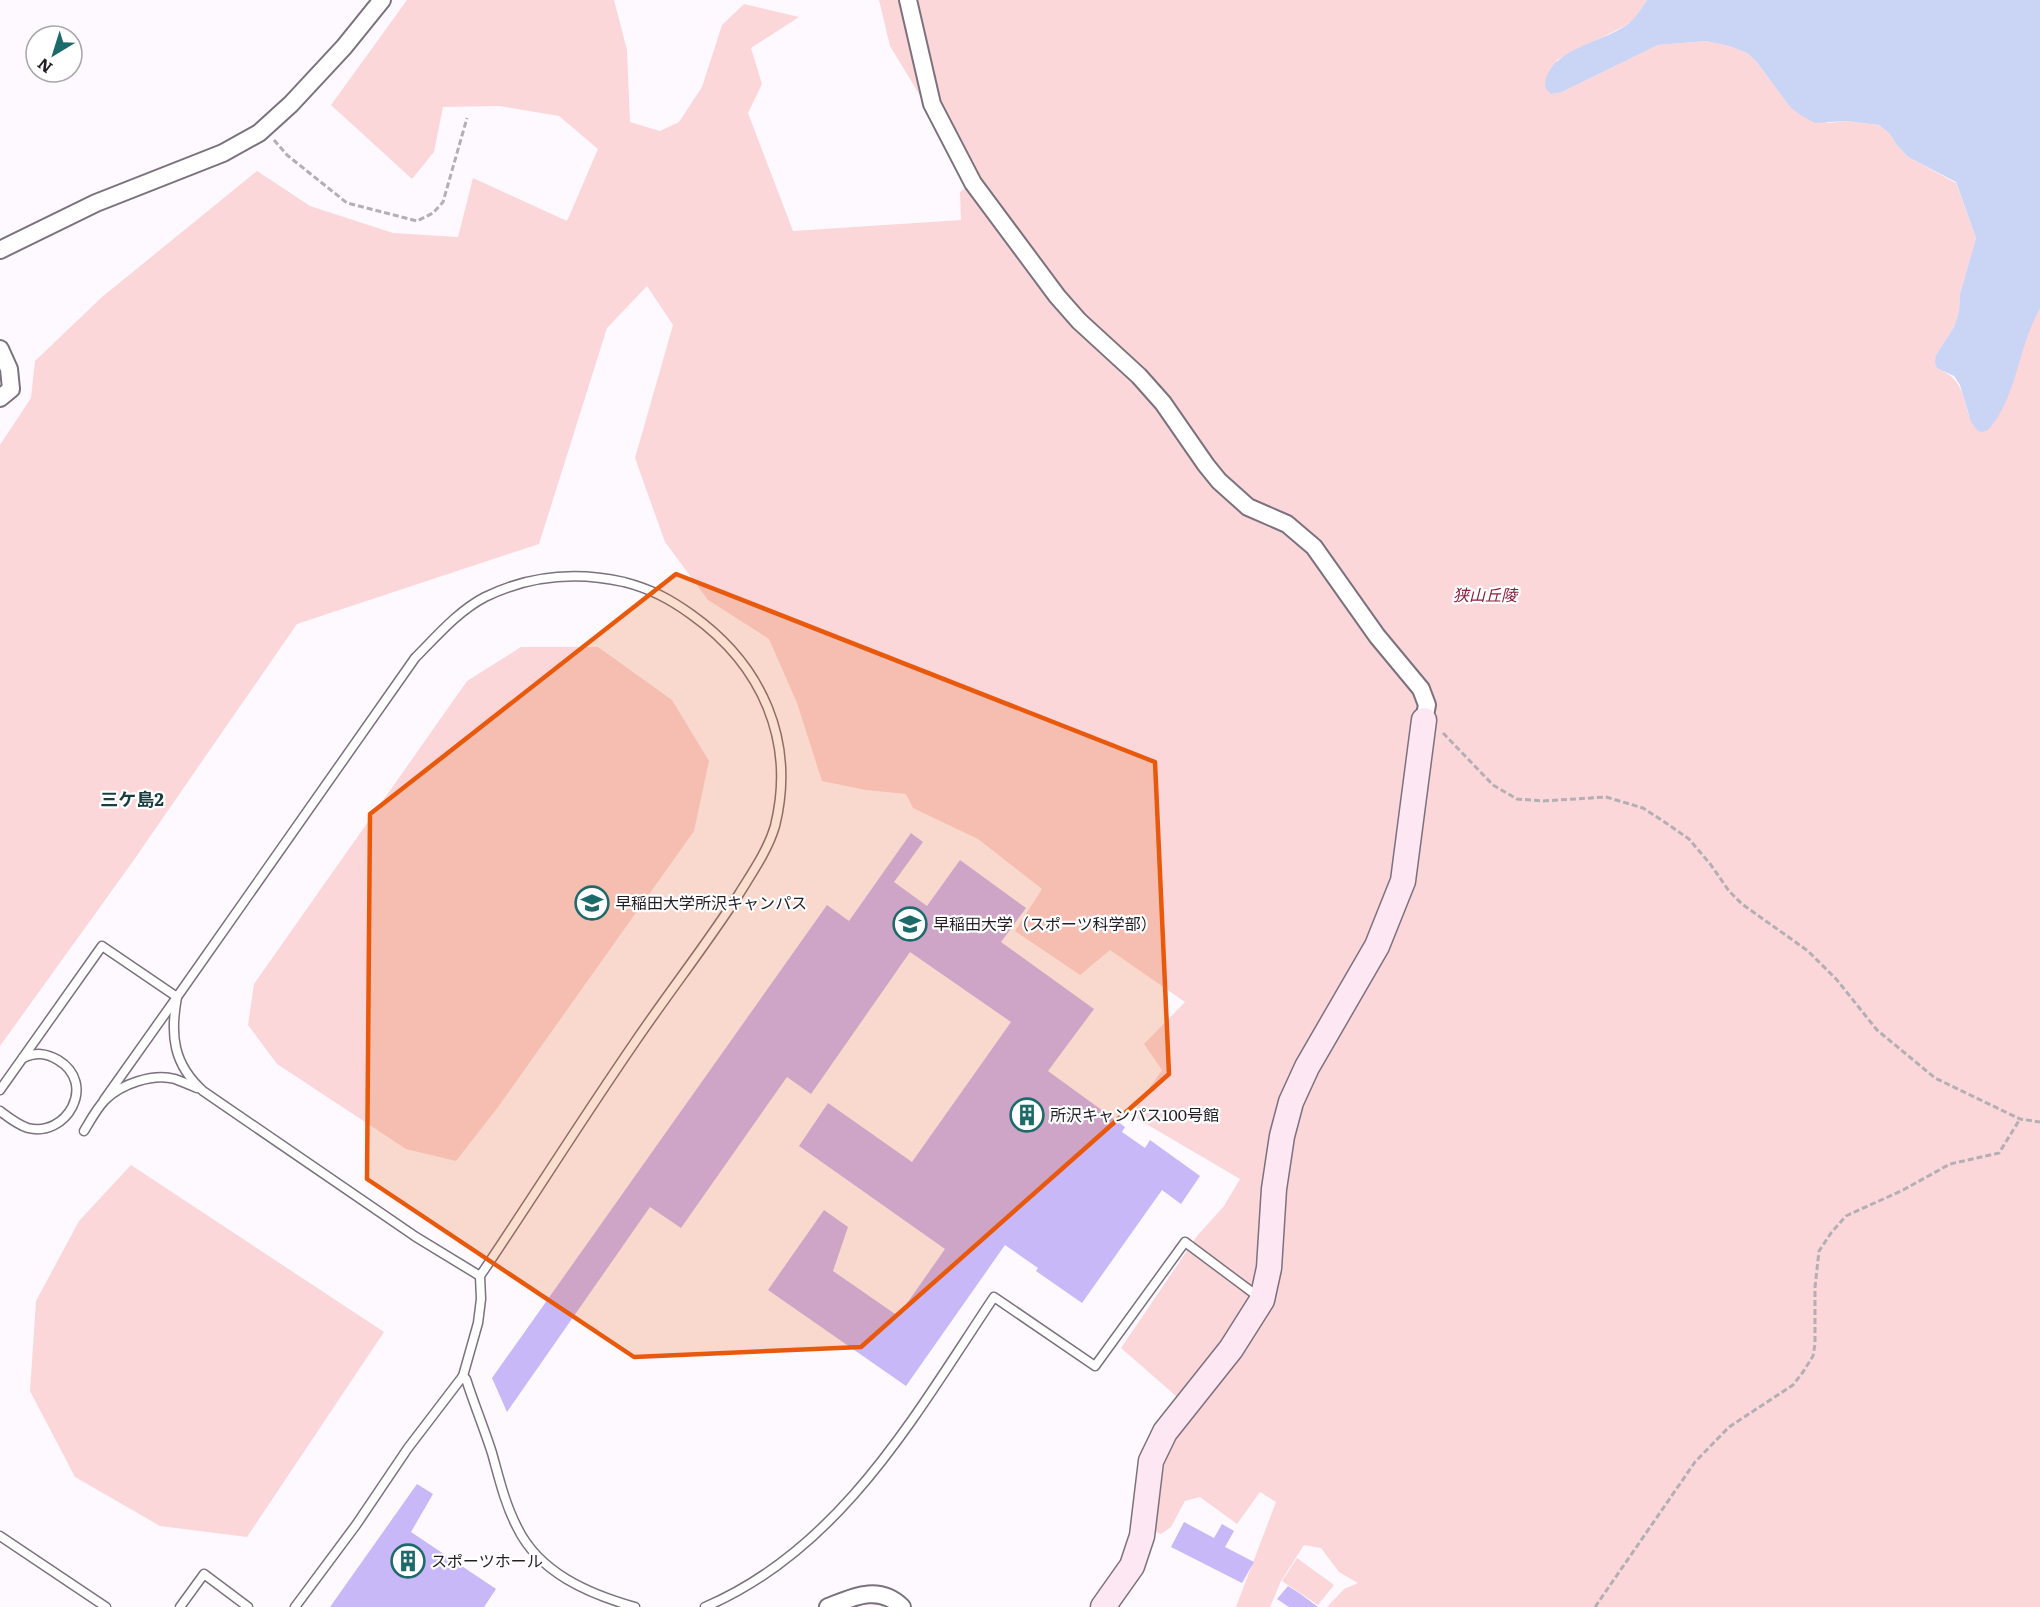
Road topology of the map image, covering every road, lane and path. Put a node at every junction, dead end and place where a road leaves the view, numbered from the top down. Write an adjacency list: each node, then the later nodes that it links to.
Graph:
1 (382, 0): 4 (street)
2 (908, 0): 8 (street)
3 (467, 118): 4 (path)
4 (265, 127): 5 (street)
5 (0, 250)
6 (0, 349): 7 (street)
7 (0, 398)
8 (1424, 720): 15 (path); 19 (street)
9 (177, 997): 10 (lane); 12 (lane); 13 (lane); 18 (lane)
10 (23, 1058): 11 (lane); 14 (lane)
11 (0, 1090)
12 (203, 1091): 13 (lane); 18 (lane)
13 (104, 1100): 17 (lane)
14 (0, 1111)
15 (2020, 1119): 16 (path); 31 (path)
16 (2040, 1122)
17 (84, 1131)
18 (480, 1276): 20 (lane)
19 (1262, 1300): 27 (lane); 30 (street)
20 (463, 1376): 25 (lane); 26 (lane)
21 (0, 1536): 22 (lane)
22 (106, 1607)
23 (180, 1607): 24 (lane)
24 (248, 1607)
25 (296, 1607)
26 (635, 1607)
27 (705, 1607)
28 (828, 1607): 29 (street)
29 (902, 1607)
30 (1103, 1607)
31 (1595, 1607)

